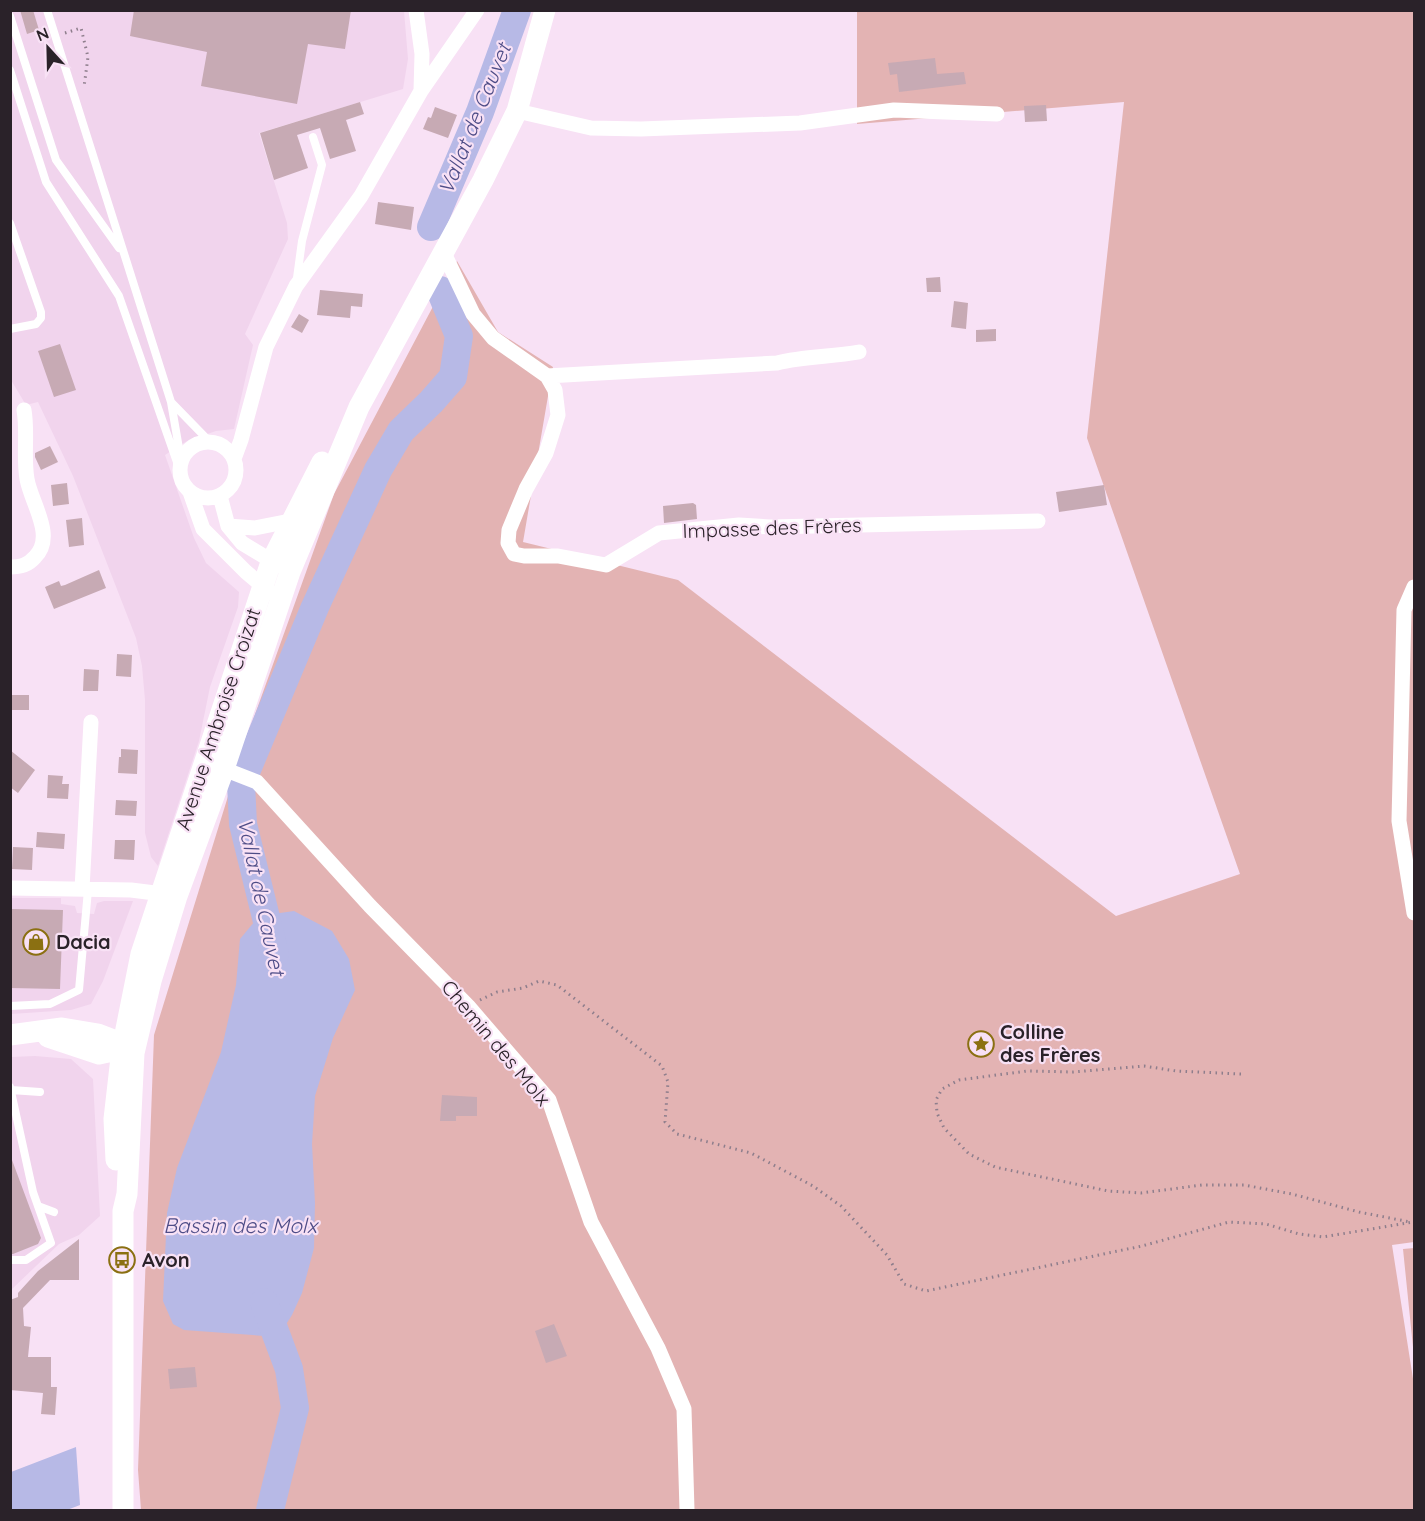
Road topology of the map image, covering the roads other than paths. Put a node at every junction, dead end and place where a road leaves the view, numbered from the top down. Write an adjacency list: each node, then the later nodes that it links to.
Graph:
1 (47, 10): 13 (lane)
2 (416, 10): 7 (street)
3 (477, 10): 7 (street)
4 (545, 10): 8 (main road, Avenue Ambroise Croizat)
5 (10, 16): 13 (lane)
6 (10, 70): 23 (lane)
7 (421, 91): 14 (street)
8 (517, 111): 9 (street); 12 (main road, Avenue Ambroise Croizat)
9 (997, 114)
10 (313, 137): 14 (lane)
11 (10, 223): 15 (lane)
12 (444, 251): 17 (street); 19 (main road, Avenue Ambroise Croizat)
13 (124, 254): 18 (lane)
14 (296, 286): 22 (street)
15 (10, 329)
16 (860, 352): 17 (street)
17 (548, 376): 27 (street, Impasse des Frères)
18 (171, 402): 21 (lane); 23 (lane)
19 (359, 407): 26 (main road, Avenue Ambroise Croizat); 31 (main road, Avenue Ambroise Croizat)
20 (24, 410): 30 (street)
21 (210, 442): 22 (street); 23 (street)
22 (234, 459): 25 (street)
23 (180, 464): 24 (street)
24 (190, 492): 25 (street); 32 (street)
25 (220, 496): 28 (street)
26 (290, 521): 28 (street); 29 (main road, Avenue Ambroise Croizat)
27 (1038, 521)
28 (228, 526): 29 (street)
29 (271, 562): 31 (street); 32 (main road, Avenue Ambroise Croizat)
30 (10, 567)
31 (290, 572): 34 (main road, Avenue Ambroise Croizat)
32 (262, 586): 34 (street); 36 (main road, Avenue Ambroise Croizat)
33 (1414, 587): 40 (street)
34 (281, 600): 36 (main road, Avenue Ambroise Croizat)
35 (91, 722): 38 (street)
36 (229, 771): 39 (main road, Avenue Ambroise Croizat); 50 (street, Chemin des Molx)
37 (10, 888): 38 (street)
38 (85, 889): 39 (street); 41 (lane)
39 (168, 894): 43 (main road, Avenue Ambroise Croizat)
40 (1414, 913)
41 (10, 1006)
42 (10, 1035): 43 (main road)
43 (128, 1051): 49 (main road, Avenue Ambroise Croizat)
44 (11, 1088): 45 (lane); 46 (lane)
45 (40, 1092)
46 (38, 1206): 47 (lane); 48 (lane)
47 (54, 1212)
48 (10, 1260)
49 (119, 1507)
50 (687, 1510)

